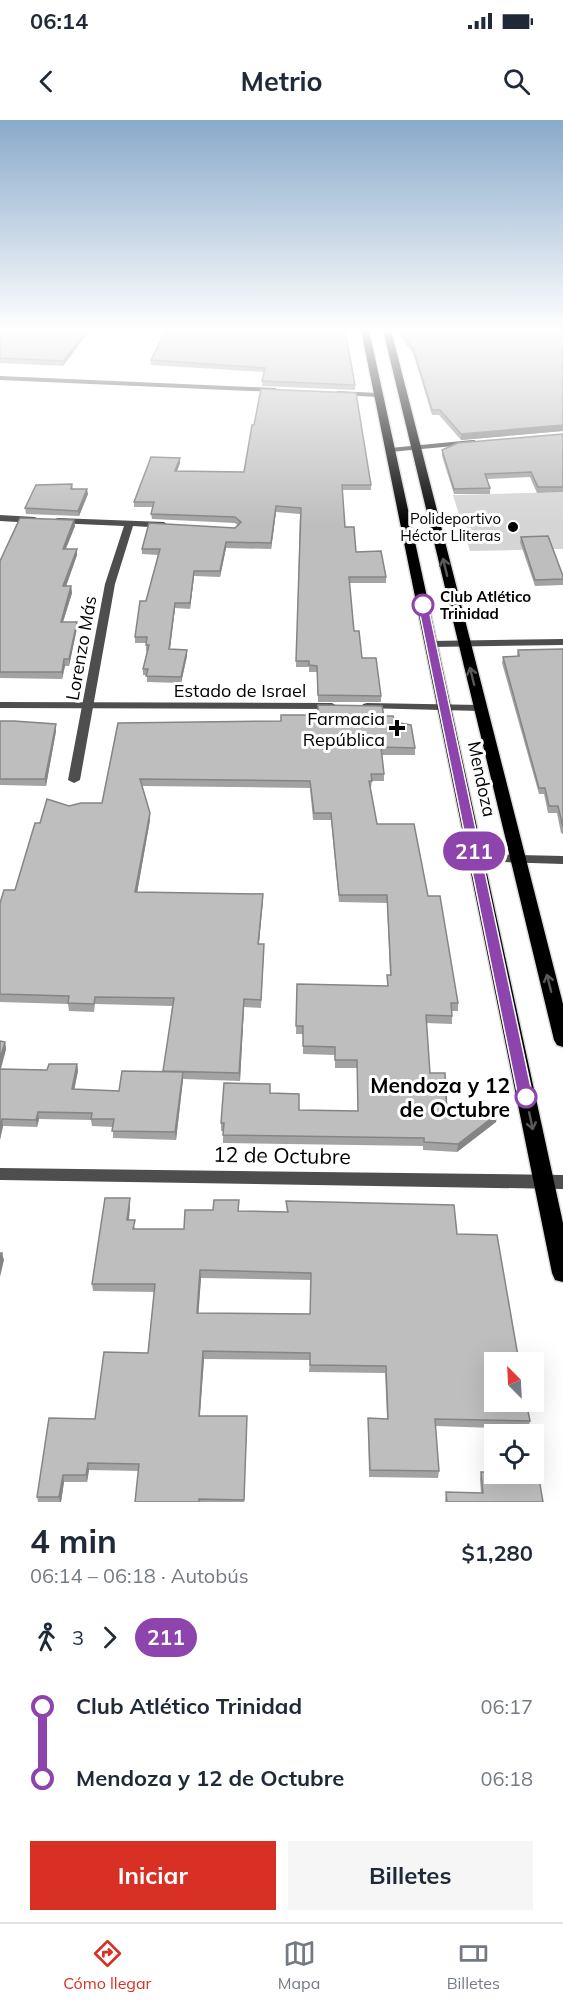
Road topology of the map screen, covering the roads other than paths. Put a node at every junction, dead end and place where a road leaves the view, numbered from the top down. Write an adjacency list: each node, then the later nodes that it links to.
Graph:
1 (366, 394): 3 (street)
2 (402, 394): 5 (main road, Mendoza)
3 (378, 395): 6 (main road, Mendoza)
4 (487, 441): 5 (street)
5 (415, 447): 6 (street); 12 (main road, Mendoza, one-way to 5)
6 (390, 450): 11 (main road, Mendoza)
7 (0, 518): 8 (street)
8 (129, 524): 9 (street); 14 (street, Lorenzo Más)
9 (176, 526)
10 (563, 642): 12 (street)
11 (430, 644): 12 (street); 17 (main road, Mendoza)
12 (464, 644): 18 (main road, Mendoza, one-way to 12)
13 (0, 705): 14 (street, Estado de Israel)
14 (87, 706): 15 (street, Estado de Israel); 19 (street, Lorenzo Más)
15 (338, 706)
16 (350, 706): 17 (street)
17 (444, 707): 18 (street); 20 (main road, Mendoza)
18 (480, 708): 21 (main road, Mendoza)
19 (74, 780)
20 (476, 858): 21 (street); 25 (main road, Mendoza, one-way to 25)
21 (518, 859): 22 (street); 23 (main road, Mendoza, one-way to 21)
22 (563, 860)
23 (563, 1040)
24 (0, 1174): 25 (street, 12 de Octubre)
25 (553, 1182): 26 (main road, Mendoza)
26 (558, 1226): 27 (main road, Mendoza)
27 (563, 1273)

